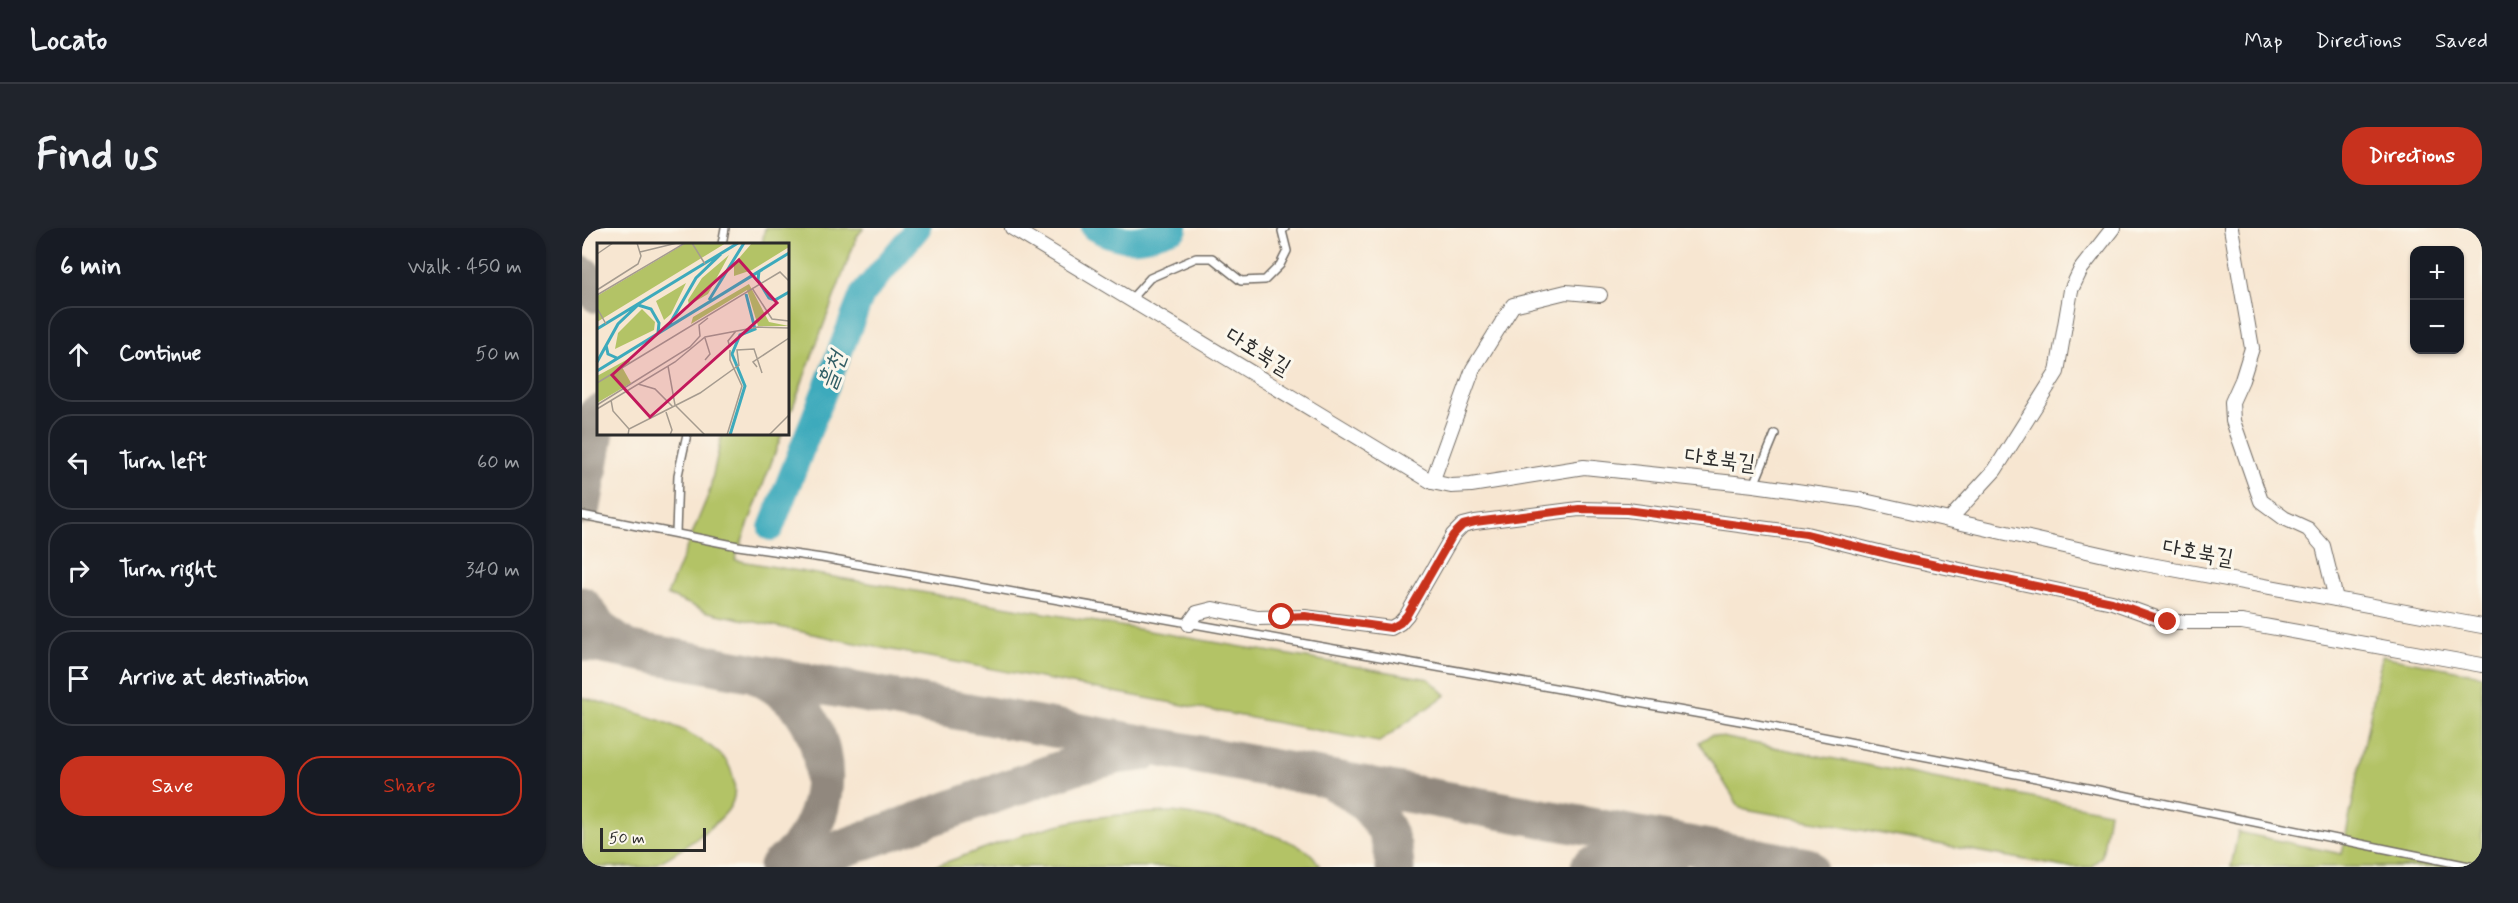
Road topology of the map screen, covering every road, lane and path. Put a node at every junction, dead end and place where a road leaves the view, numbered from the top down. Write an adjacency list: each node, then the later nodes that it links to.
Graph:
1 (725, 228): 6 (lane)
2 (1012, 228): 8 (street, 다호북길)
3 (1285, 228): 8 (lane)
4 (2113, 228): 14 (street)
5 (2231, 228): 16 (street)
6 (722, 243)
7 (1600, 295): 11 (street)
8 (1131, 299): 11 (street, 다호북길)
9 (687, 435): 15 (lane)
10 (1775, 435): 12 (lane)
11 (1432, 482): 12 (street, 다호북길)
12 (1754, 485): 14 (street, 다호북길)
13 (582, 515): 15 (lane)
14 (1949, 520): 16 (street, 다호북길)
15 (676, 533): 17 (lane)
16 (2336, 599): 18 (street, 다호북길)
17 (1189, 624): 19 (street); 20 (lane)
18 (2482, 626)
19 (2482, 665)
20 (2474, 867)

